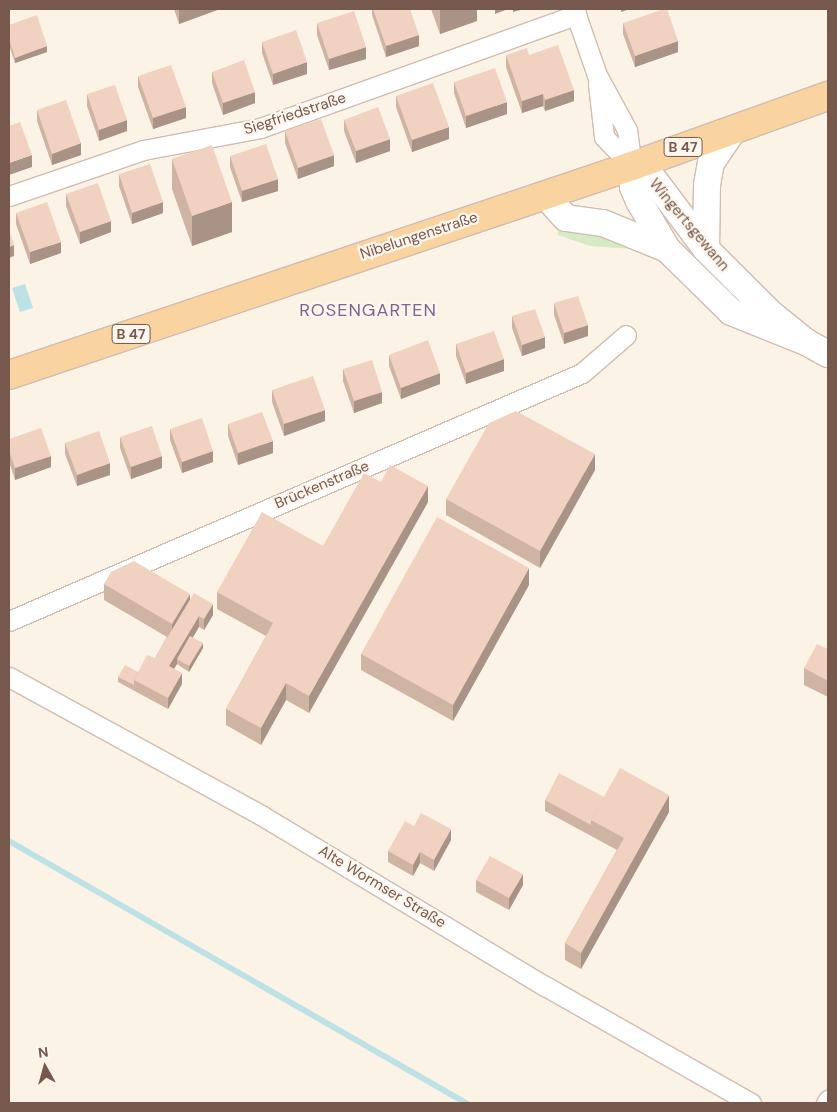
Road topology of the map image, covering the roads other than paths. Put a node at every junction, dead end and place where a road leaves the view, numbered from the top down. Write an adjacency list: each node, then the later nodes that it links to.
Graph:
1 (575, 12): 4 (street); 6 (street, Siegfriedstraße)
2 (828, 96): 3 (main road, Nibelungenstraße / B 47)
3 (734, 129): 4 (main road, Nibelungenstraße / B 47); 8 (main road)
4 (632, 166): 5 (main road, Nibelungenstraße / B 47); 7 (main road, Wingertsgewann); 8 (main road, Wingertsgewann)
5 (545, 195): 7 (main road); 11 (main road, Nibelungenstraße / B 47)
6 (9, 196)
7 (667, 249): 10 (main road, Wingertsgewann)
8 (706, 249): 10 (main road, Wingertsgewann)
9 (626, 336): 12 (street, Brückenstraße)
10 (817, 348)
11 (9, 375)
12 (9, 621)
13 (9, 677): 15 (street, Alte Wormser Straße)
14 (828, 1100): 16 (street)
15 (751, 1103)
16 (826, 1103)

